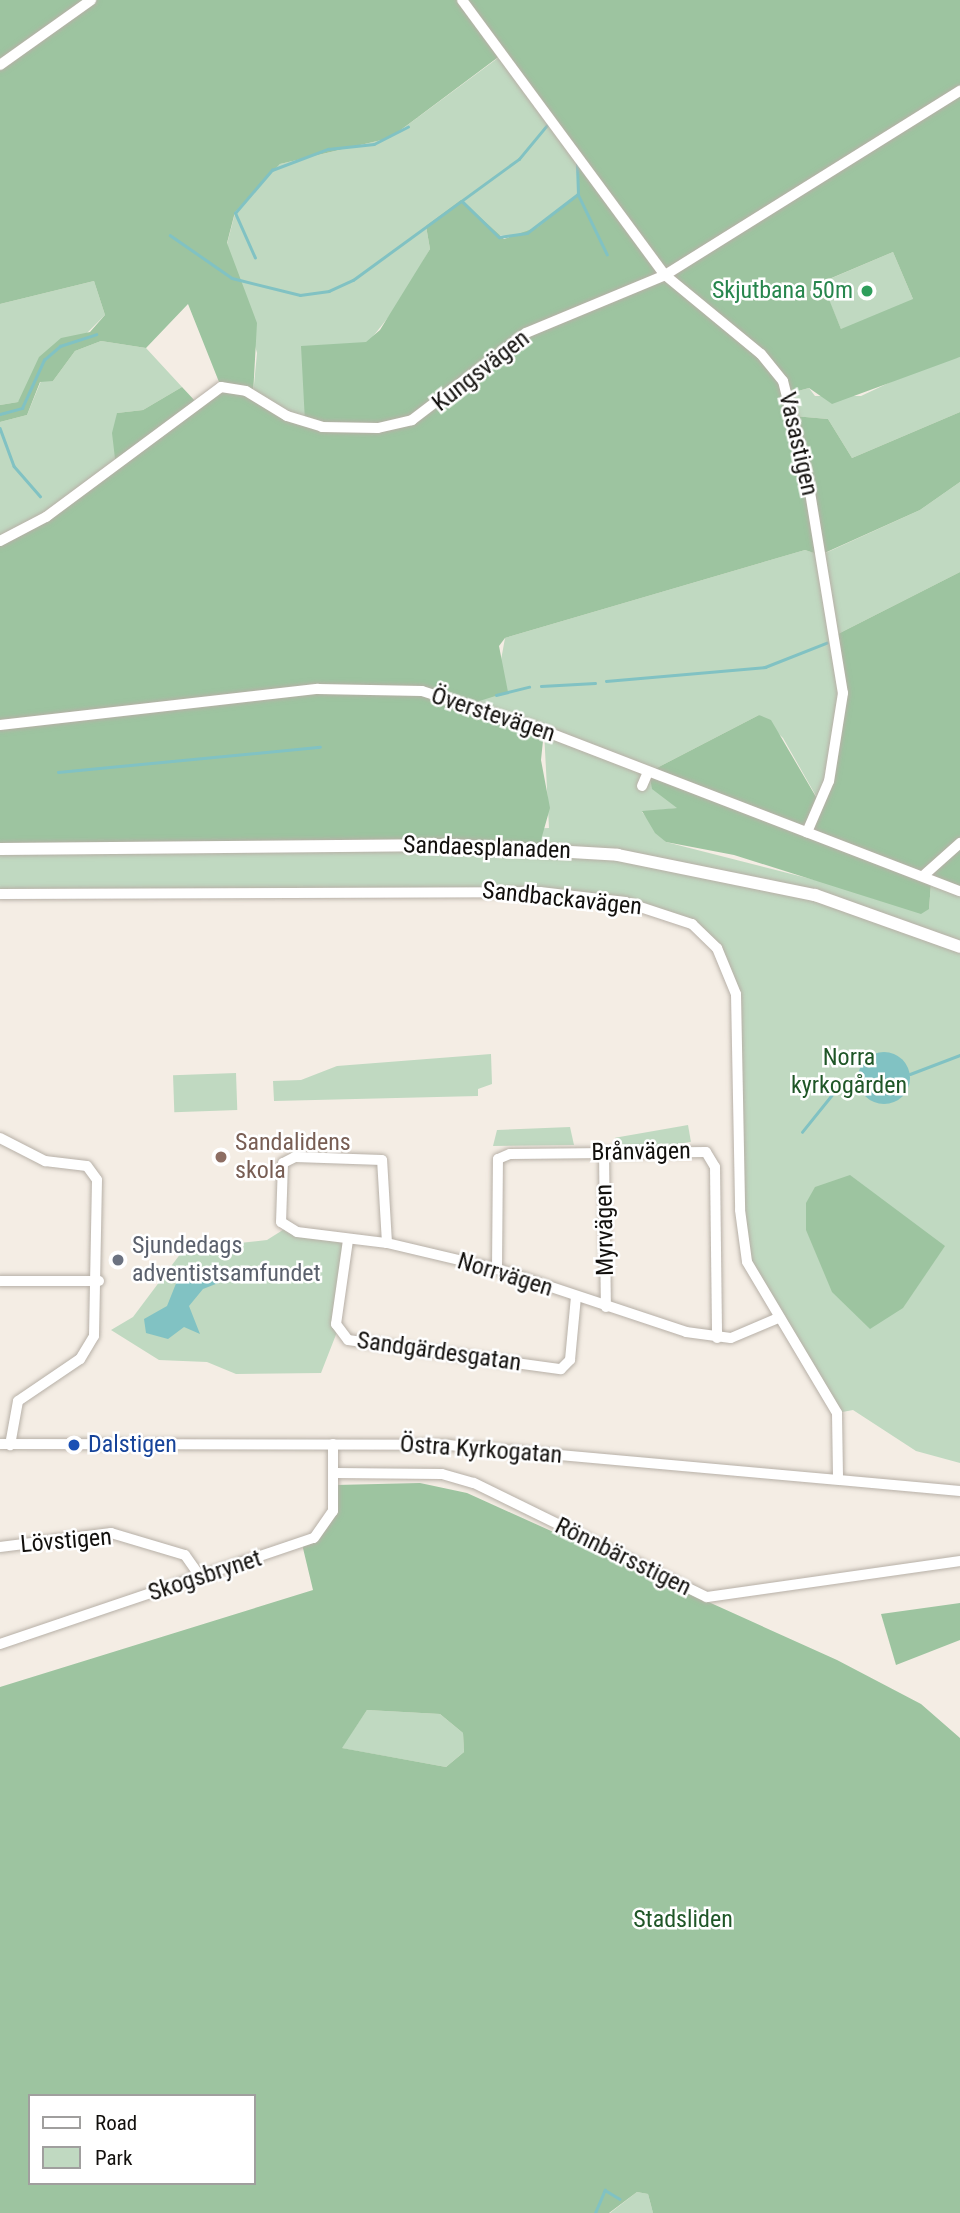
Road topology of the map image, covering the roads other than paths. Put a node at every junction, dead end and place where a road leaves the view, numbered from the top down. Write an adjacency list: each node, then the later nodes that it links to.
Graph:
1 (91, 0): 3 (street)
2 (462, 0): 5 (street, Vasastigen)
3 (0, 65)
4 (960, 90): 5 (street, Kungsvägen)
5 (665, 275): 6 (street, Kungsvägen); 10 (street, Vasastigen)
6 (0, 541)
7 (0, 725): 8 (street, Överstevägen)
8 (648, 772): 9 (street); 10 (street, Överstevägen)
9 (642, 786)
10 (807, 832): 13 (street, Överstevägen)
11 (960, 843): 13 (street)
12 (0, 849): 16 (main road, Sandaesplanaden)
13 (923, 876): 14 (street, Överstevägen)
14 (960, 891)
15 (0, 894): 26 (street, Sandbackavägen)
16 (960, 947)
17 (0, 1138): 23 (street)
18 (604, 1152): 21 (street, Brånvägen); 25 (street, Myrvägen); 27 (street, Brånvägen)
19 (348, 1240): 20 (street, Norrvägen); 20 (street, Norrvägen); 24 (street, Sandgärdesgatan)
20 (387, 1243): 21 (street, Norrvägen)
21 (497, 1269): 24 (street, Norrvägen)
22 (0, 1281): 23 (street)
23 (99, 1281): 29 (street)
24 (576, 1297): 25 (street, Norrvägen)
25 (606, 1307): 27 (street, Norrvägen)
26 (776, 1319): 27 (street, Norrvägen); 31 (street, Sandbackavägen)
27 (717, 1338)
28 (334, 1444): 29 (street, Östra Kyrkogatan); 30 (street, Skogsbrynet); 31 (street, Östra Kyrkogatan)
29 (5, 1445)
30 (335, 1473): 34 (street, Rönnbärsstigen); 35 (street, Skogsbrynet)
31 (838, 1479): 32 (street, Östra Kyrkogatan)
32 (960, 1491)
33 (0, 1547): 35 (street, Lövstigen)
34 (960, 1561)
35 (201, 1578): 36 (street, Skogsbrynet)
36 (0, 1644)

